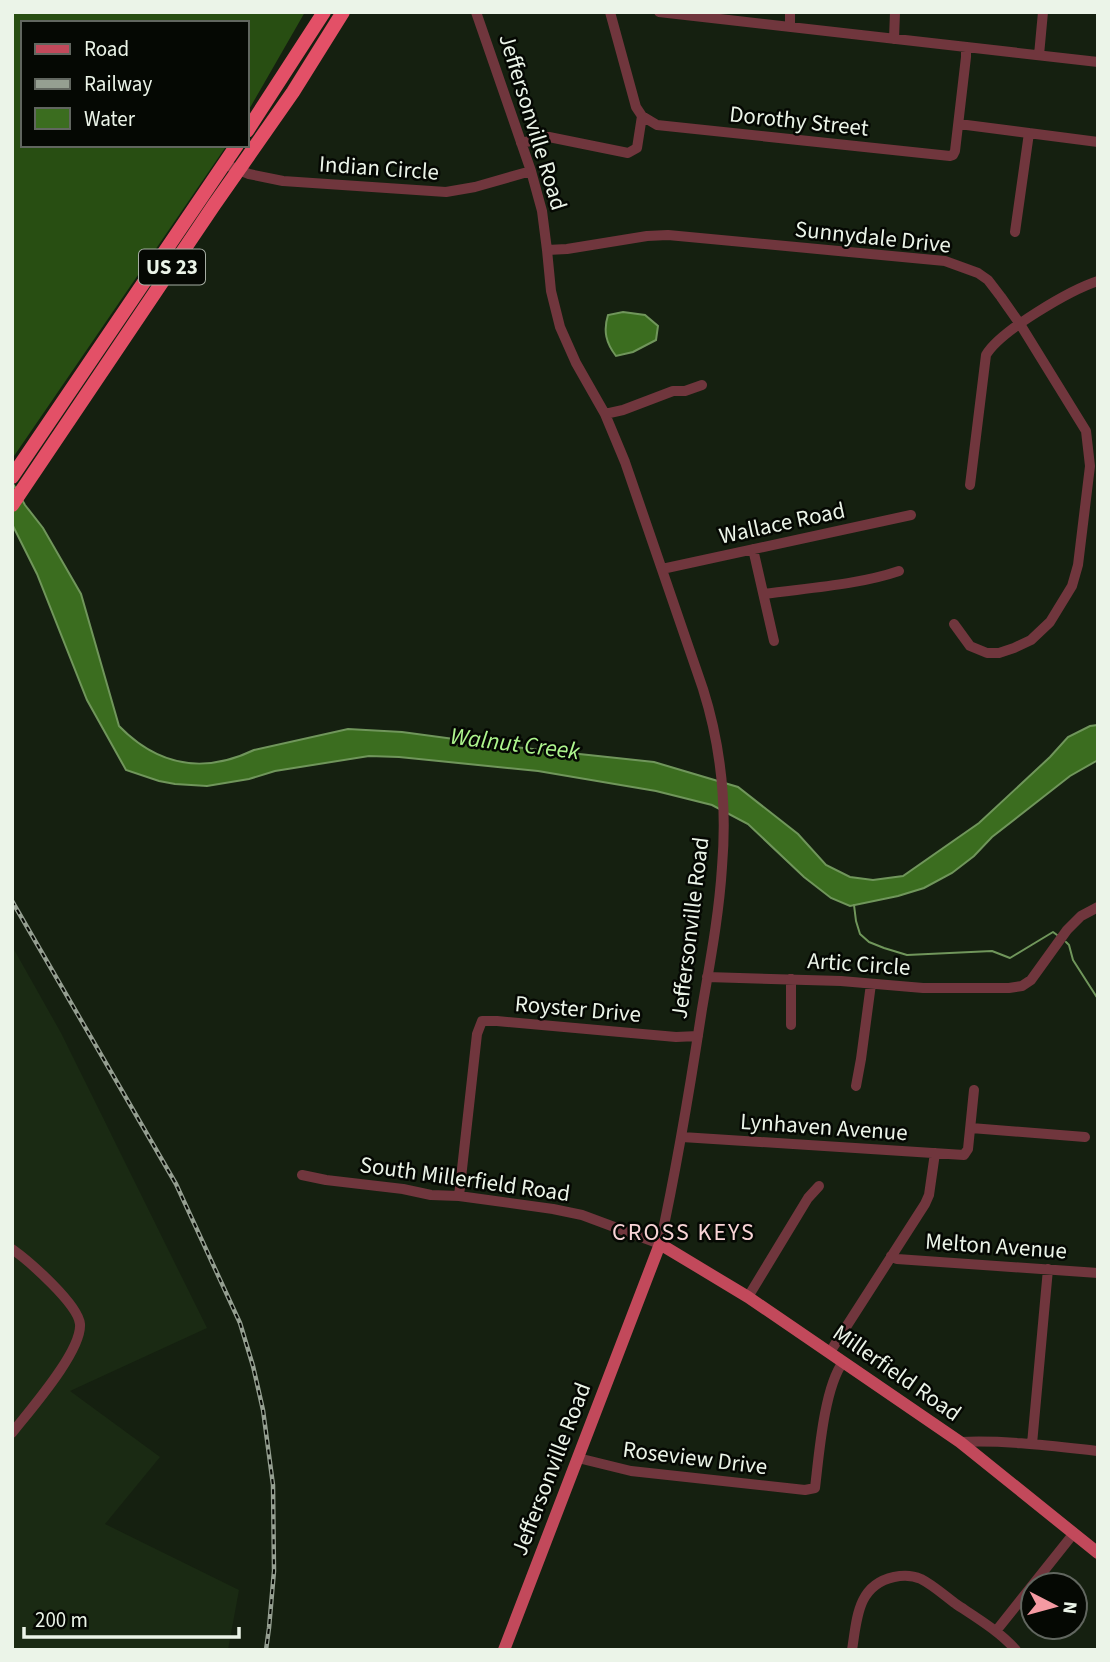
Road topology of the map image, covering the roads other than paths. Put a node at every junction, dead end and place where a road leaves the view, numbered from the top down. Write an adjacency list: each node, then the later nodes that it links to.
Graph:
1 (324, 12): 16 (highway)
2 (343, 12): 22 (highway, US 23)
3 (476, 12): 19 (street, Jeffersonville Road)
4 (610, 12): 14 (street)
5 (659, 12): 9 (street)
6 (790, 12): 9 (street)
7 (895, 12): 10 (street)
8 (1043, 12): 12 (street)
9 (790, 27): 10 (street)
10 (894, 39): 11 (street)
11 (966, 48): 12 (street); 15 (street)
12 (1038, 55): 13 (street)
13 (1098, 62)
14 (642, 116): 15 (street, Dorothy Street); 19 (street)
15 (959, 124): 17 (street)
16 (248, 129)
17 (1029, 133): 18 (street); 24 (street)
18 (1098, 142)
19 (521, 144): 23 (street, Jeffersonville Road)
20 (236, 147): 21 (highway, US 23)
21 (223, 164): 22 (street, Indian Circle); 32 (highway, US 23)
22 (240, 169): 23 (street, Indian Circle); 34 (highway, US 23)
23 (531, 171): 25 (street, Jeffersonville Road)
24 (1015, 232)
25 (547, 250): 27 (street, Sunnydale Drive); 29 (street, Jeffersonville Road)
26 (1098, 281): 27 (street)
27 (1020, 324): 31 (street, Sunnydale Drive); 33 (street)
28 (702, 385): 29 (street)
29 (605, 414): 37 (street, Jeffersonville Road)
30 (1098, 425): 31 (street)
31 (1086, 431): 40 (street, Sunnydale Drive)
32 (12, 477)
33 (970, 485)
34 (12, 505)
35 (912, 515): 36 (street, Wallace Road)
36 (753, 549): 37 (street, Wallace Road); 39 (street)
37 (662, 569): 43 (street, Jeffersonville Road)
38 (899, 571): 39 (street)
39 (764, 594): 41 (street)
40 (954, 624)
41 (774, 641)
42 (1098, 907): 45 (street, Artic Circle)
43 (707, 977): 44 (street, Artic Circle); 47 (street, Jeffersonville Road)
44 (791, 979): 45 (street, Artic Circle); 46 (street)
45 (871, 984): 48 (street)
46 (791, 1026)
47 (698, 1036): 51 (street, Jeffersonville Road); 56 (street, Royster Drive)
48 (856, 1086)
49 (974, 1090): 50 (street)
50 (971, 1128): 52 (street); 53 (street, Lynhaven Avenue)
51 (682, 1137): 53 (street, Lynhaven Avenue); 57 (street, Jeffersonville Road)
52 (1085, 1138)
53 (935, 1153): 59 (street)
54 (302, 1175): 56 (street, South Millerfield Road)
55 (819, 1186): 62 (street)
56 (459, 1196): 57 (street, South Millerfield Road)
57 (660, 1244): 62 (main road, Millerfield Road); 69 (main road, Jeffersonville Road)
58 (12, 1249): 65 (street)
59 (891, 1256): 60 (street, Melton Avenue); 63 (street)
60 (1048, 1269): 61 (street, Melton Avenue); 67 (street)
61 (1098, 1273)
62 (748, 1297): 63 (main road, Millerfield Road)
63 (830, 1352): 64 (main road, Millerfield Road)
64 (843, 1362): 66 (main road, Millerfield Road); 69 (street, Roseview Drive)
65 (12, 1433)
66 (960, 1442): 67 (street); 70 (main road, Millerfield Road)
67 (1032, 1444): 68 (street)
68 (1098, 1451)
69 (578, 1458): 73 (main road, Jeffersonville Road)
70 (1074, 1533): 71 (main road, Millerfield Road); 72 (street)
71 (1098, 1553)
72 (996, 1631): 74 (street); 75 (street)
73 (504, 1650)
74 (852, 1650)
75 (1016, 1650)

